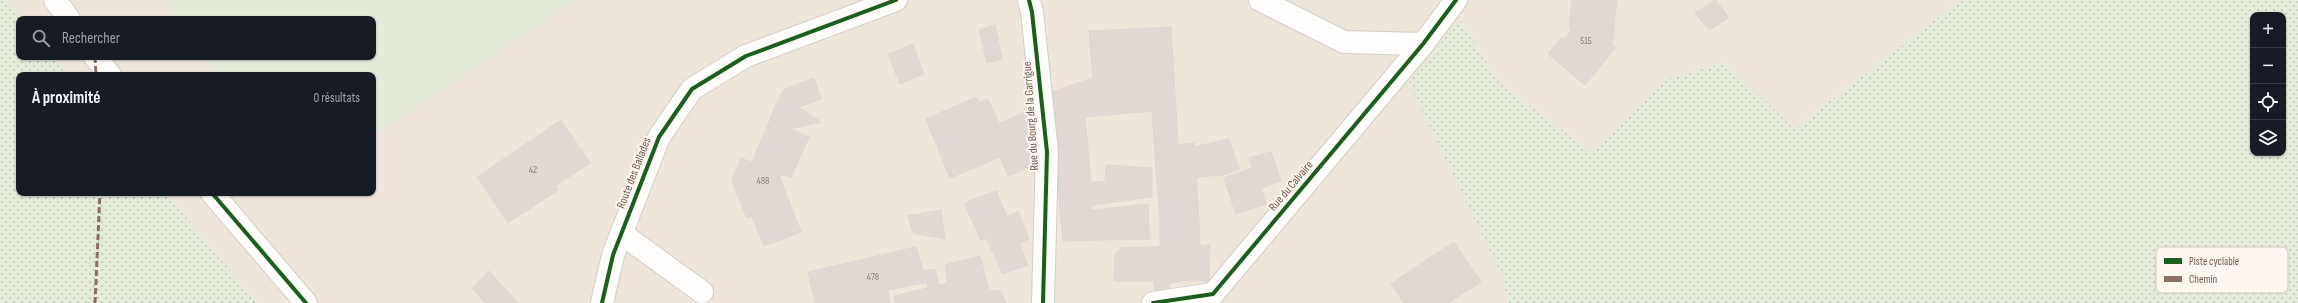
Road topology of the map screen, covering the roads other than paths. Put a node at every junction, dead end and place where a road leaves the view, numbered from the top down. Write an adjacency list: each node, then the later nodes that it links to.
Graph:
1 (55, 0): 6 (street)
2 (896, 0): 11 (street, Route des Ballades)
3 (1028, 0): 15 (street, Rue du Bourg de la Garrigue)
4 (1260, 0): 7 (street)
5 (1456, 0): 7 (street, Rue du Calvaire)
6 (66, 16)
7 (1423, 44): 16 (street, Rue du Calvaire)
8 (98, 60): 9 (street)
9 (108, 72)
10 (215, 196): 13 (street)
11 (622, 234): 12 (street); 14 (street, Route des Ballades)
12 (702, 292)
13 (306, 303)
14 (602, 303)
15 (1043, 303)
16 (1153, 303)

